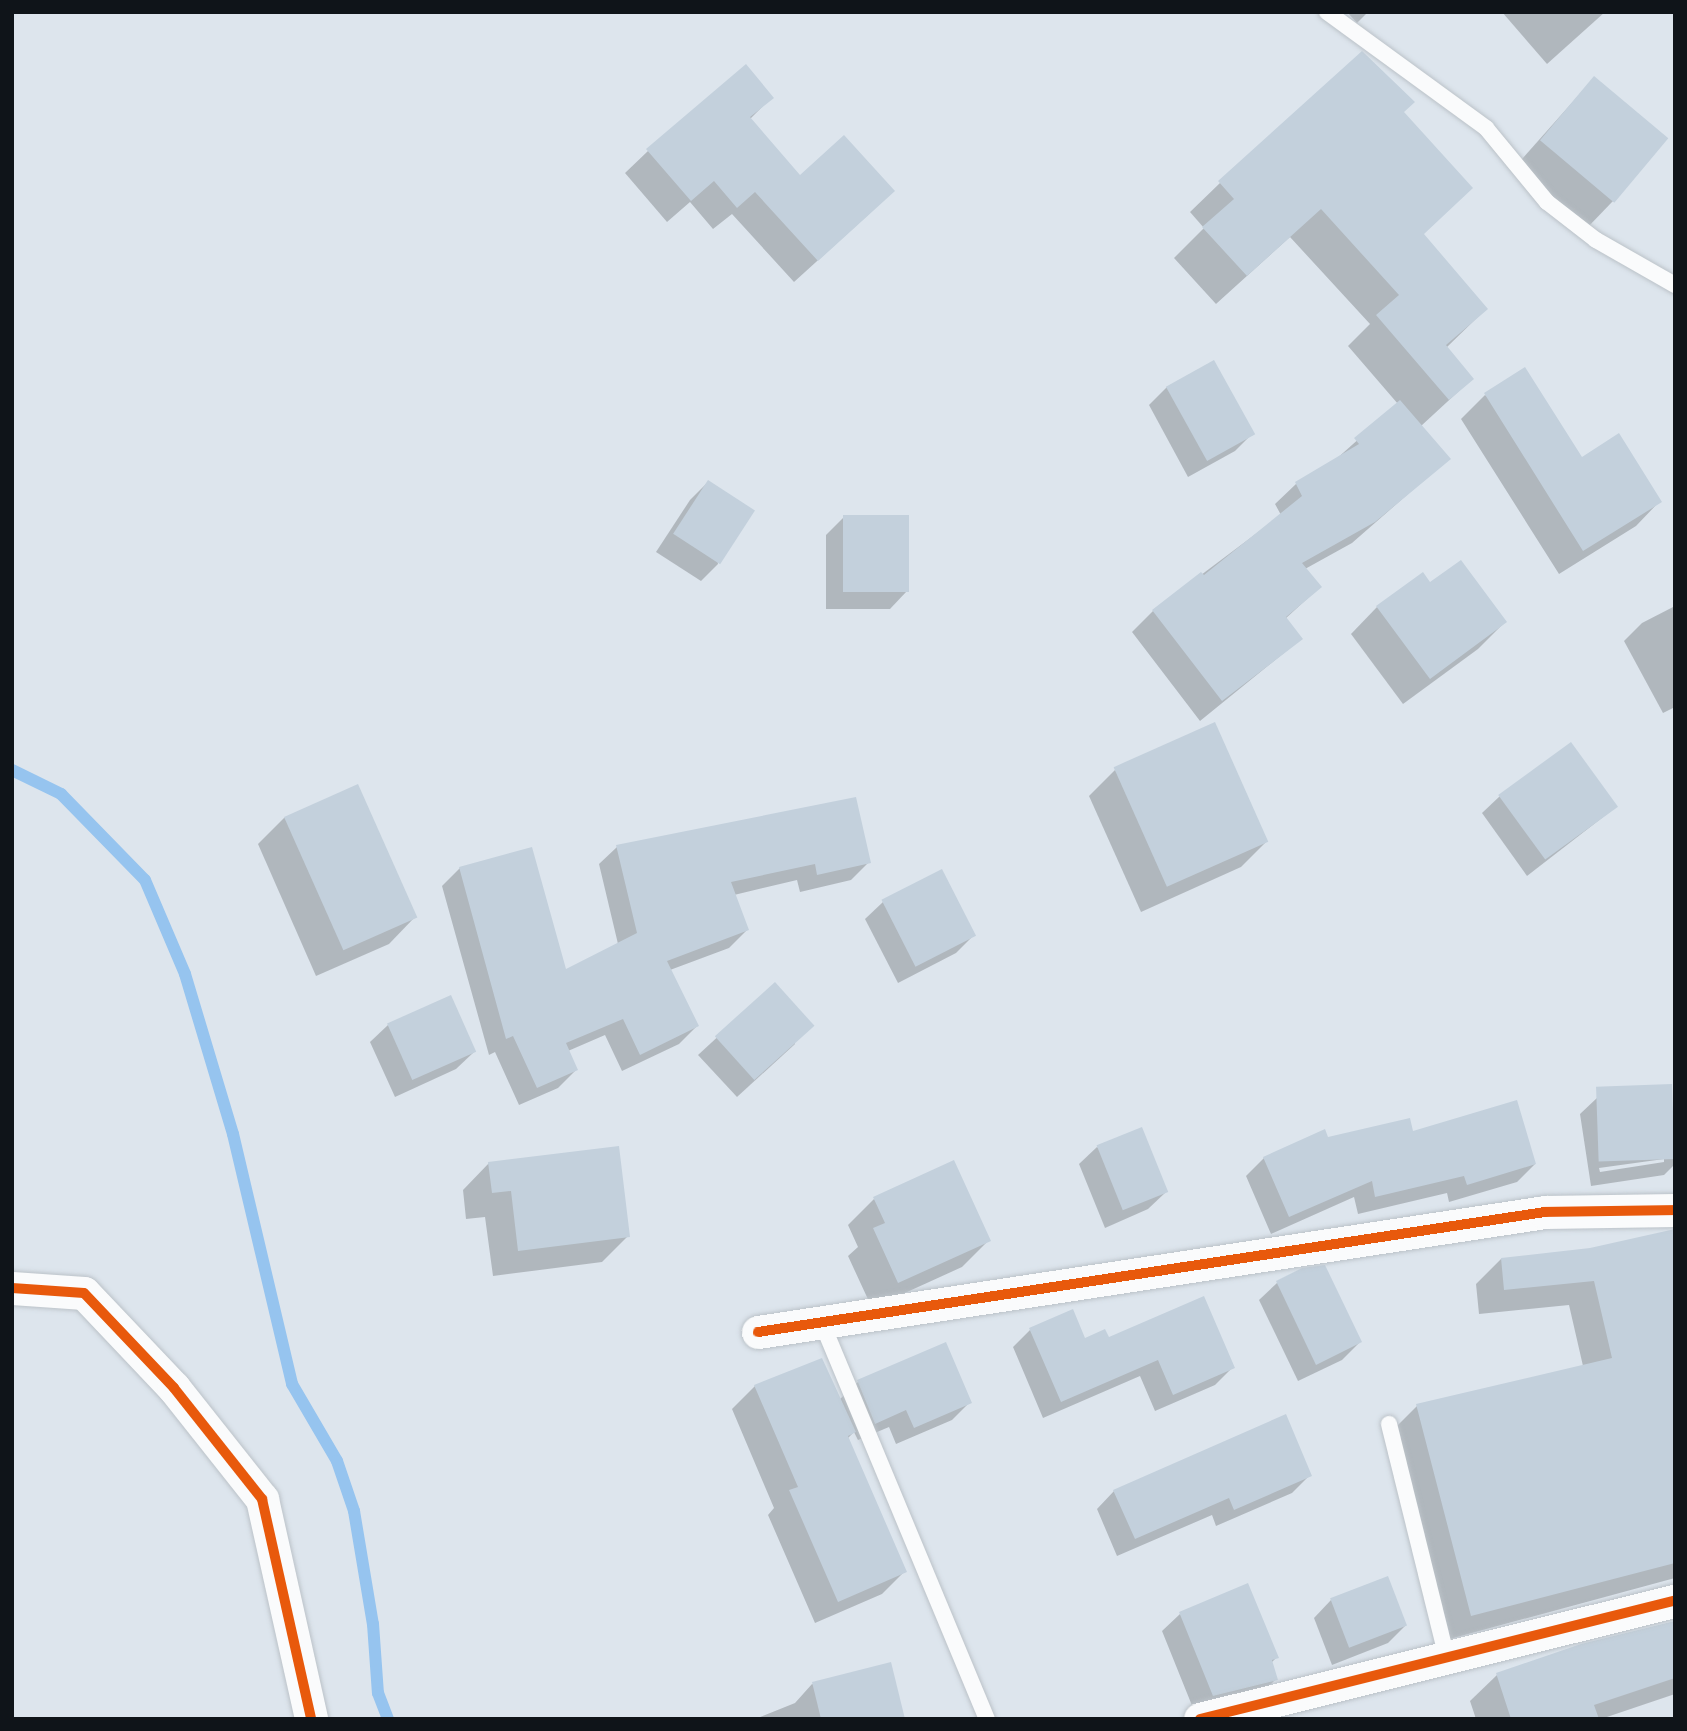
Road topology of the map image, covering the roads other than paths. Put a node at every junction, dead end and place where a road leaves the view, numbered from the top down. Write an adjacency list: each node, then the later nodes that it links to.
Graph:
1 (1327, 12): 2 (lane)
2 (1675, 285)
3 (1675, 1210): 5 (street)
4 (12, 1288): 10 (street)
5 (822, 1323): 6 (street); 11 (lane)
6 (758, 1332)
7 (1389, 1424): 9 (lane)
8 (1675, 1601): 9 (street)
9 (1447, 1658): 12 (street)
10 (311, 1719)
11 (987, 1719)
12 (1200, 1719)

